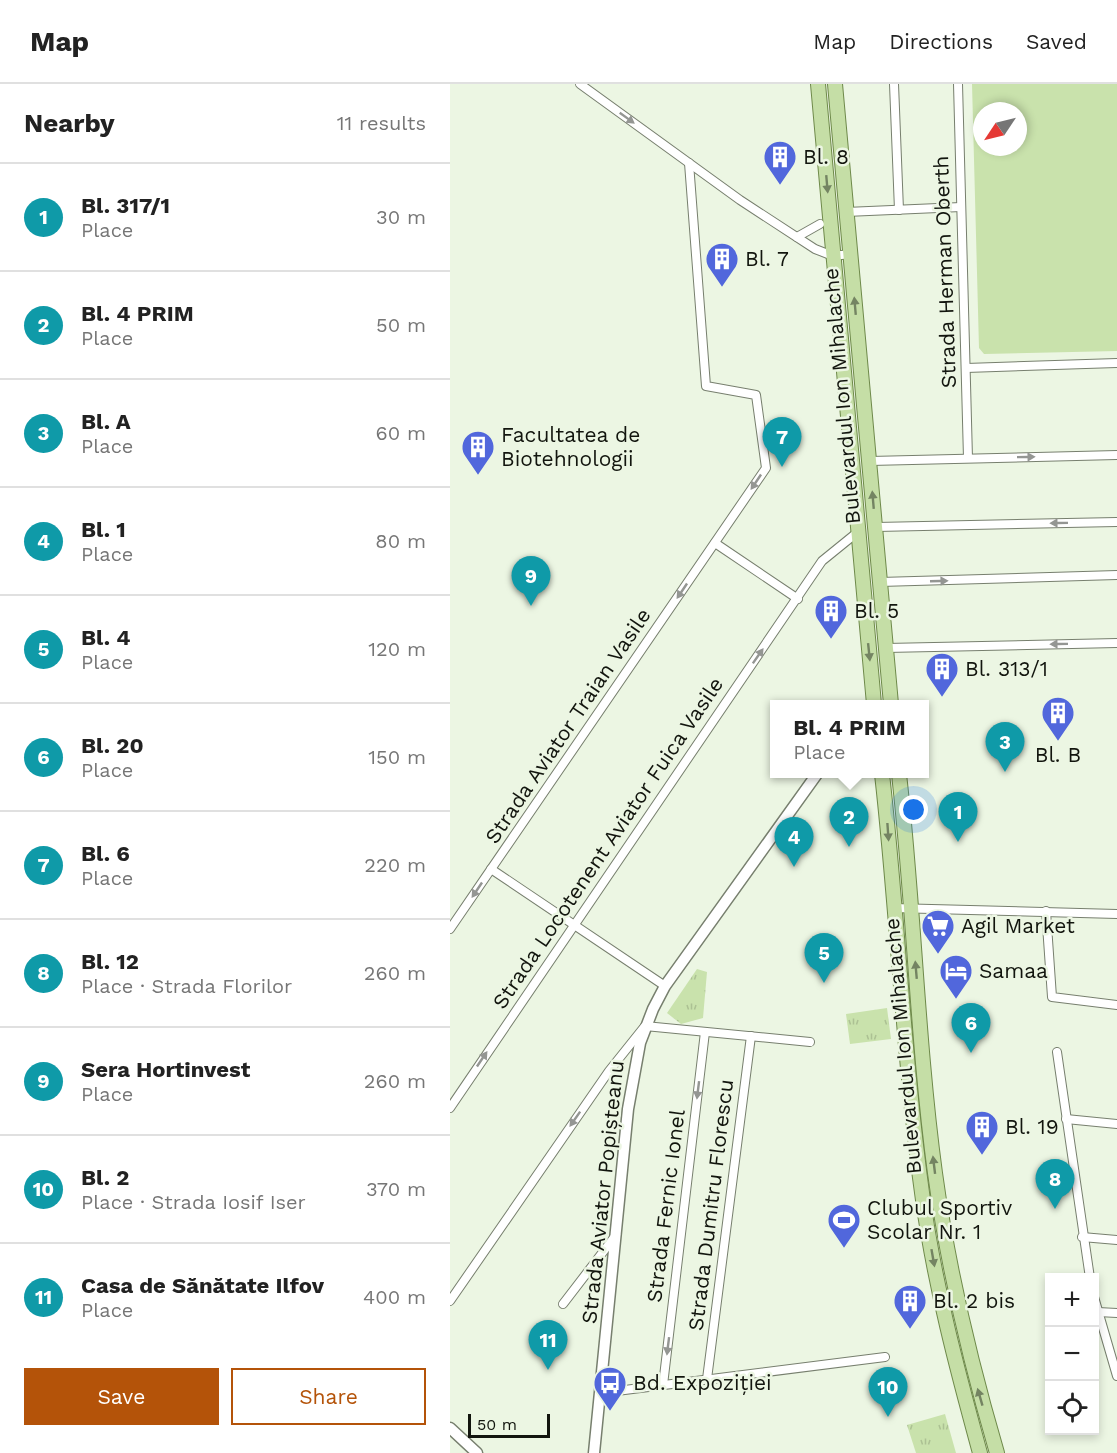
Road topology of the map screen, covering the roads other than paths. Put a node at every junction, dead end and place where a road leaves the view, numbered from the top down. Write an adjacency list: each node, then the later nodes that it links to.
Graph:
1 (580, 84): 6 (street, one-way to 6)
2 (818, 84): 13 (main road, Bulevardul Ion Mihalache, one-way to 13)
3 (835, 84): 9 (main road, Bulevardul Ion Mihalache)
4 (894, 84): 8 (street)
5 (958, 84): 7 (street, Strada Herman Oberth)
6 (689, 163): 11 (street); 22 (street, Strada Aviator Traian Vasile, one-way to 22)
7 (961, 207): 8 (street); 15 (street, Strada Herman Oberth)
8 (899, 210): 9 (street)
9 (846, 212): 12 (main road, Bulevardul Ion Mihalache)
10 (820, 224): 11 (street)
11 (797, 237): 13 (street)
12 (850, 254): 13 (street); 18 (main road, Bulevardul Ion Mihalache, one-way to 12)
13 (833, 256): 21 (main road, Bulevardul Ion Mihalache)
14 (1117, 363): 15 (street)
15 (966, 368): 17 (street, Strada Herman Oberth)
16 (1117, 455): 17 (street, one-way to 16)
17 (968, 458): 18 (street)
18 (870, 461): 20 (main road, Bulevardul Ion Mihalache, one-way to 18)
19 (1117, 522): 20 (street, one-way to 20)
20 (876, 527): 24 (main road, Bulevardul Ion Mihalache)
21 (859, 531): 25 (street, Strada Locotenent Aviator Fuica Vasile); 28 (main road, Bulevardul Ion Mihalache, one-way to 28)
22 (715, 543): 25 (street); 33 (street, Strada Aviator Traian Vasile, one-way to 33)
23 (1117, 575): 24 (street, one-way to 23)
24 (880, 582): 27 (main road, Bulevardul Ion Mihalache)
25 (798, 599): 38 (street, Strada Locotenent Aviator Fuica Vasile, one-way to 25)
26 (1117, 643): 27 (street, one-way to 27)
27 (886, 648): 29 (main road, Bulevardul Ion Mihalache)
28 (874, 700)
29 (891, 700)
30 (814, 778): 40 (street, Strada Aviator Popișteanu)
31 (882, 778): 34 (main road, Bulevardul Ion Mihalache, one-way to 34)
32 (899, 778): 35 (main road, Bulevardul Ion Mihalache)
33 (491, 869): 38 (street); 39 (street, Strada Aviator Traian Vasile, one-way to 39)
34 (893, 908): 35 (street); 67 (main road, Bulevardul Ion Mihalache, one-way to 67)
35 (911, 908): 36 (street); 68 (main road, Bulevardul Ion Mihalache, one-way to 35)
36 (1046, 911): 37 (street); 41 (street)
37 (1117, 914)
38 (573, 924): 40 (street); 47 (street, Strada Locotenent Aviator Fuica Vasile, one-way to 38)
39 (450, 929)
40 (665, 986): 42 (street, Strada Aviator Popișteanu)
41 (1117, 1005)
42 (645, 1026): 43 (street); 50 (street, Strada Aviator Popișteanu); 54 (street, one-way to 54)
43 (705, 1032): 44 (street); 62 (street, Strada Fernic Ionel, one-way to 62)
44 (751, 1036): 45 (street); 61 (street, Strada Dumitru Florescu)
45 (810, 1042)
46 (1058, 1052): 48 (street)
47 (450, 1108)
48 (1066, 1119): 49 (street); 51 (street)
49 (1117, 1124)
50 (616, 1235): 55 (street); 63 (street, Strada Aviator Popișteanu)
51 (1082, 1237): 52 (street); 53 (street)
52 (1117, 1240)
53 (1088, 1273)
54 (450, 1301)
55 (563, 1304)
56 (1099, 1312): 57 (street)
57 (1117, 1312)
58 (1099, 1315): 60 (street)
59 (885, 1357): 61 (street)
60 (1117, 1376)
61 (707, 1379): 62 (street)
62 (663, 1385): 63 (street)
63 (601, 1393): 66 (street, Strada Aviator Popișteanu)
64 (450, 1428): 65 (street)
65 (475, 1453)
66 (594, 1453)
67 (980, 1453)
68 (997, 1453)

